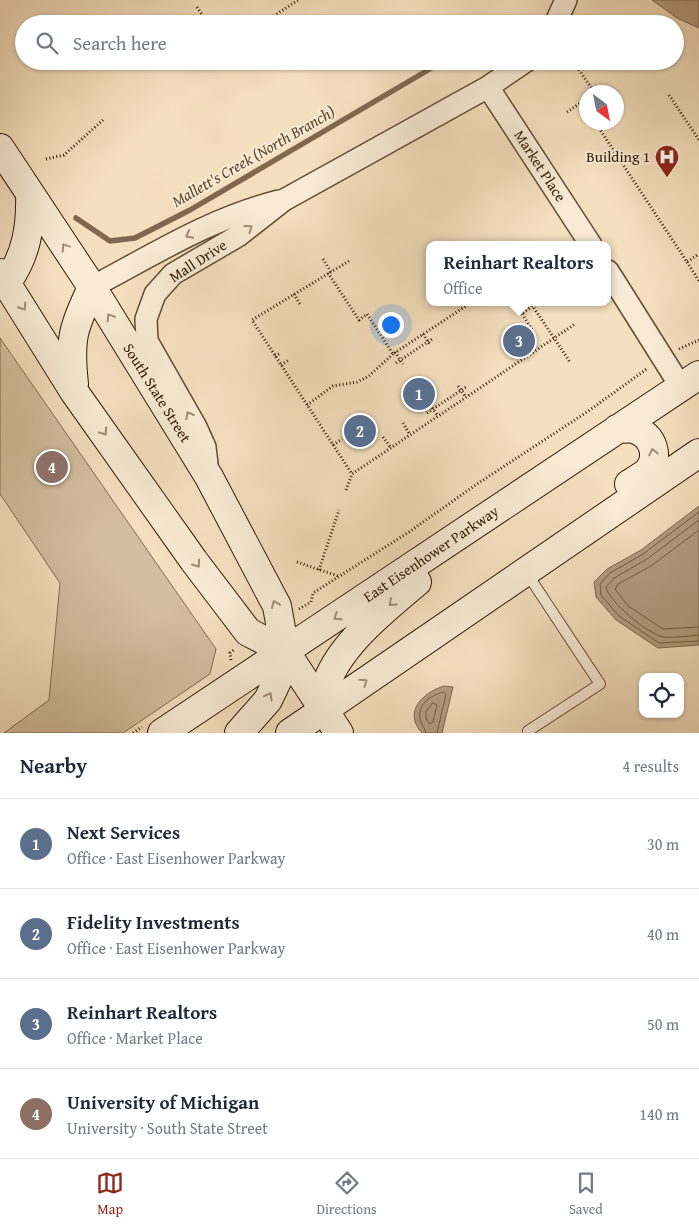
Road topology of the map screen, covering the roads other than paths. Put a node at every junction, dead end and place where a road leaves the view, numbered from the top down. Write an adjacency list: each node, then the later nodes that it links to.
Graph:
1 (566, 0): 2 (street)
2 (559, 15)
3 (513, 70): 4 (street, Mall Drive)
4 (488, 87): 7 (street, Mall Drive); 8 (street, Market Place)
5 (0, 148): 6 (main road, South State Street)
6 (30, 195): 10 (main road); 11 (main road, South State Street, one-way to 6)
7 (284, 200): 11 (street, Mall Drive, one-way to 11); 17 (street, Mall Drive, one-way to 7)
8 (588, 241)
9 (611, 276): 12 (street)
10 (2, 280): 13 (main road, South State Street, one-way to 13)
11 (92, 287): 13 (main road); 17 (main road, South State Street, one-way to 11)
12 (690, 381): 14 (main road, East Eisenhower Parkway)
13 (75, 393): 20 (main road, South State Street, one-way to 20)
14 (617, 428): 16 (main road, East Eisenhower Parkway); 19 (main road, one-way to 14)
15 (699, 453): 18 (main road)
16 (581, 454): 20 (main road, East Eisenhower Parkway, one-way to 20); 22 (main road, one-way to 22)
17 (209, 477): 20 (main road, South State Street, one-way to 17)
18 (525, 571): 19 (main road); 28 (lane)
19 (417, 644): 22 (main road, one-way to 19)
20 (286, 652): 21 (main road, East Eisenhower Parkway); 22 (main road, South State Street); 25 (main road, one-way to 20)
21 (214, 697): 23 (main road, East Eisenhower Parkway); 24 (main road)
22 (324, 709): 26 (main road); 27 (main road, South State Street)
23 (162, 733)
24 (174, 733)
25 (239, 733)
26 (290, 733)
27 (339, 733)
28 (530, 733)

